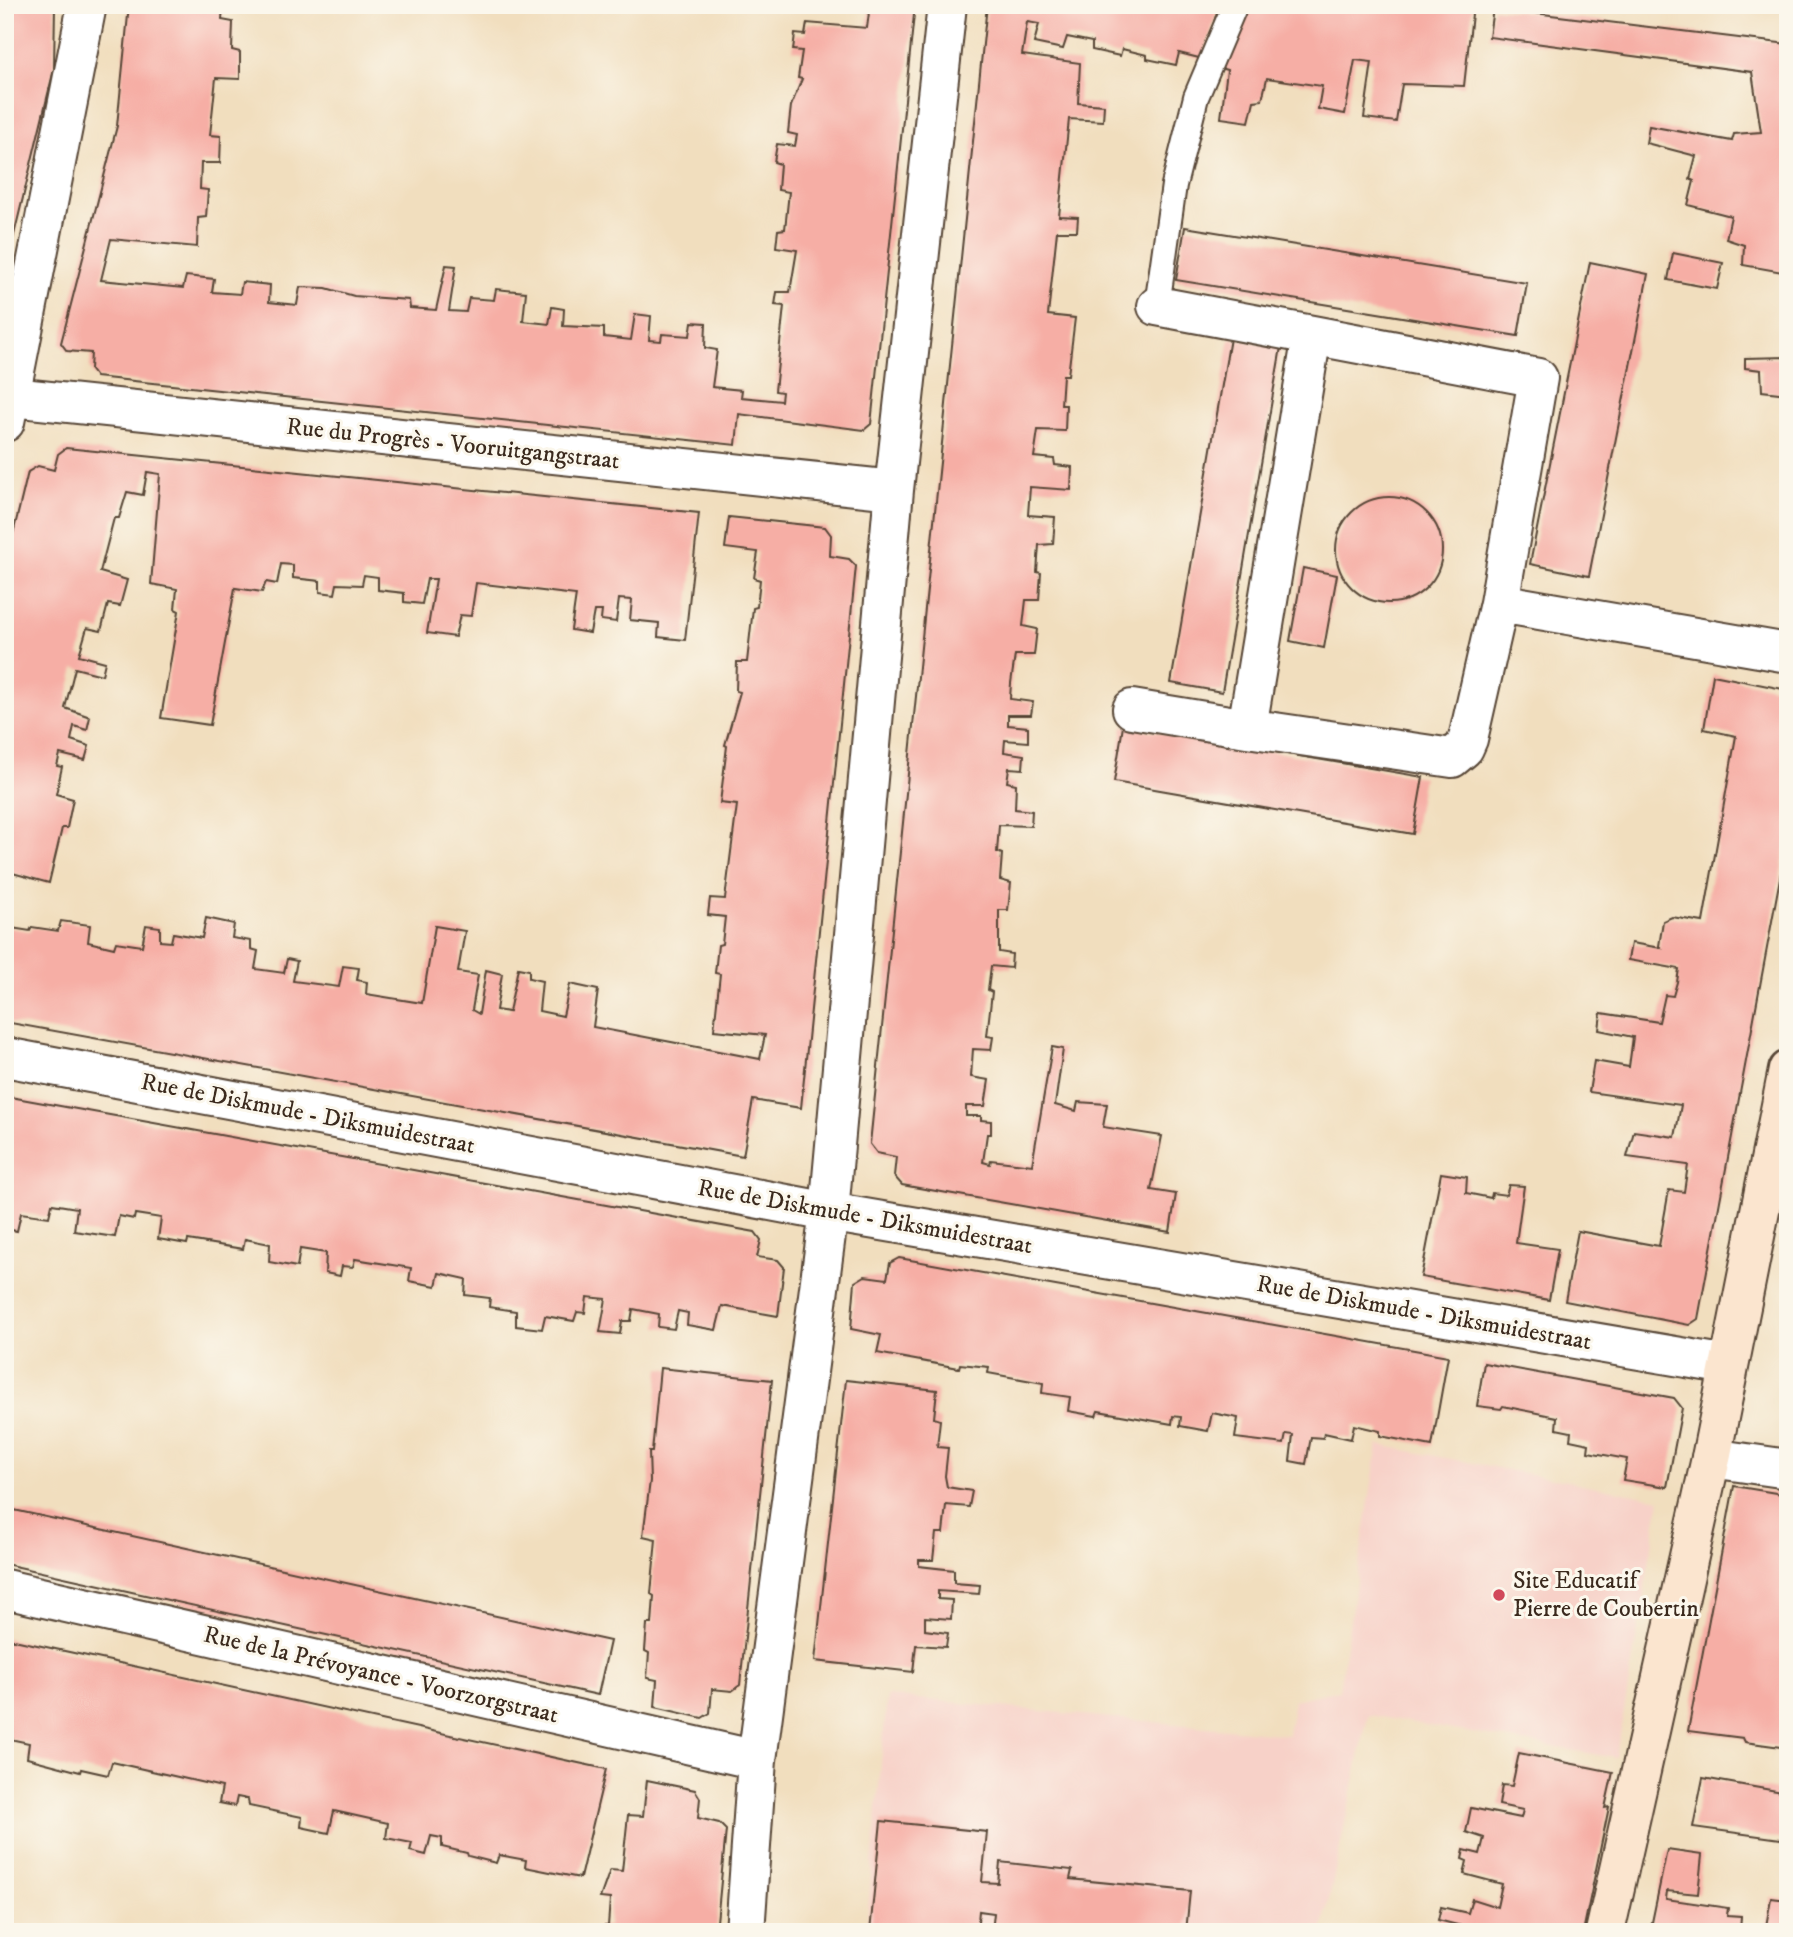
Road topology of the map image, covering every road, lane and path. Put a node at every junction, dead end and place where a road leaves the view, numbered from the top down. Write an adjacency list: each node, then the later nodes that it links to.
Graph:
1 (87, 5): 6 (street)
2 (947, 5): 7 (street)
3 (1235, 5): 4 (lane)
4 (1157, 306): 5 (street)
5 (1312, 335): 8 (street); 11 (street)
6 (8, 410): 7 (street, Rue du Progrès - Vooruitgangstraat)
7 (894, 490): 14 (street)
8 (1499, 603): 9 (street); 11 (street)
9 (1788, 653)
10 (1132, 709): 11 (street)
11 (1247, 728)
12 (5, 1057): 14 (street, Rue de Diskmude - Diksmuidestraat)
13 (1788, 1070): 15 (street)
14 (829, 1212): 15 (street, Rue de Diskmude - Diksmuidestraat); 19 (street)
15 (1728, 1365): 16 (street)
16 (1711, 1458): 17 (street); 21 (street)
17 (1788, 1469)
18 (5, 1589): 19 (street, Rue de la Prévoyance - Voorzorgstraat)
19 (757, 1760): 20 (street)
20 (745, 1932)
21 (1605, 1932)

